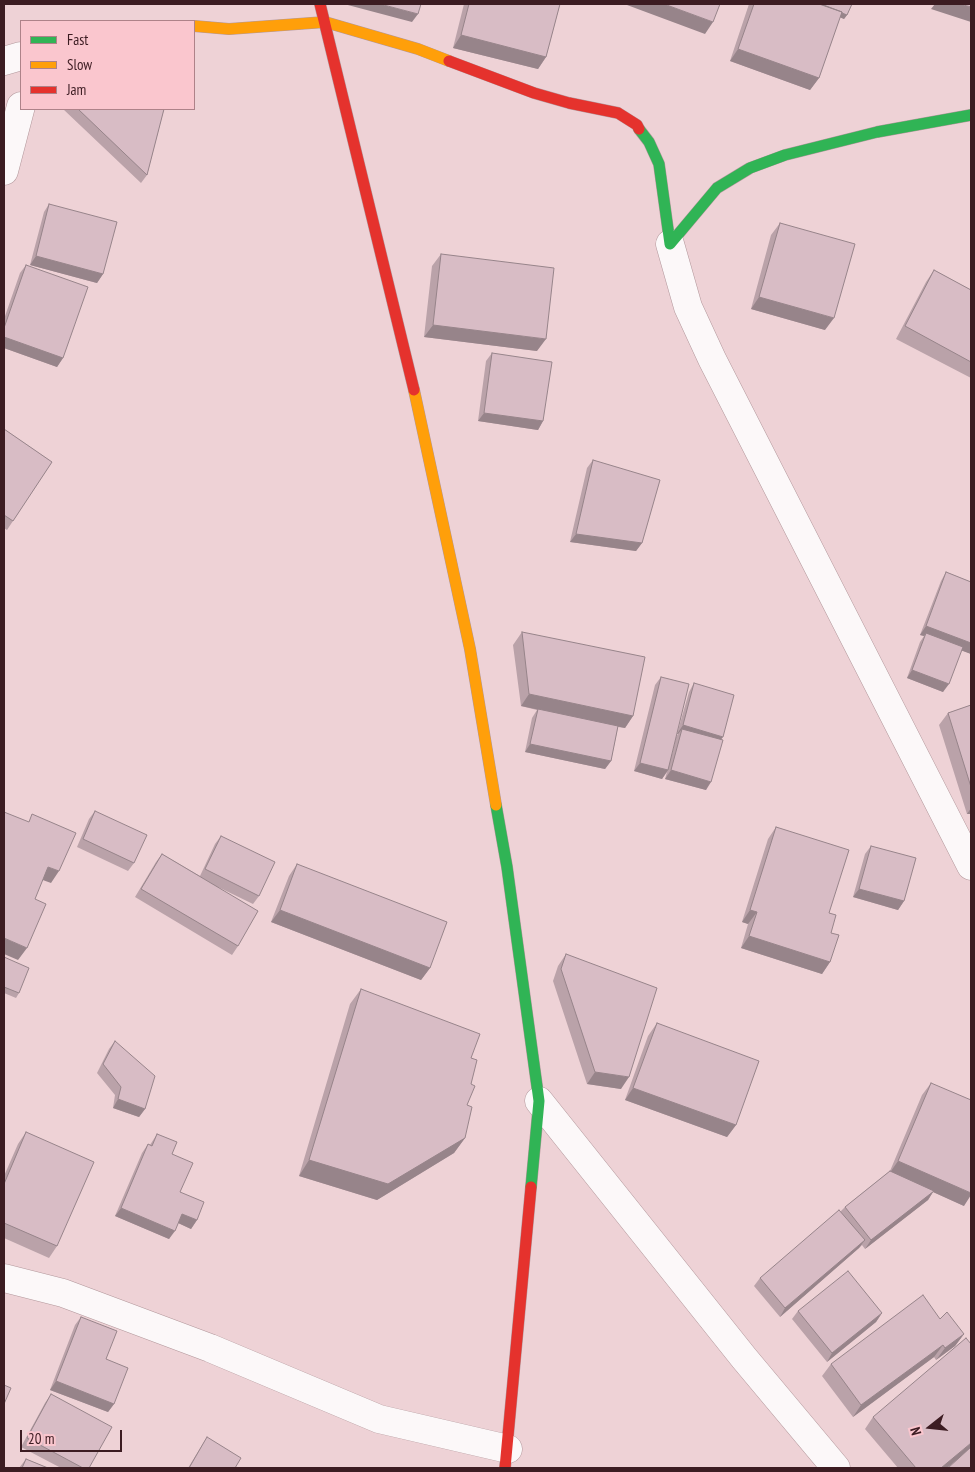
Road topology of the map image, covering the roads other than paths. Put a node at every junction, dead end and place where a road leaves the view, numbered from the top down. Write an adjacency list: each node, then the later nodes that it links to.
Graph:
1 (320, 4): 2 (street)
2 (325, 22): 3 (street); 9 (street); 11 (street)
3 (195, 26)
4 (20, 56): 5 (street)
5 (4, 61)
6 (20, 110): 8 (street)
7 (971, 115): 9 (street)
8 (4, 171)
9 (670, 244): 10 (street)
10 (971, 866)
11 (539, 1101): 13 (street); 14 (street)
12 (4, 1278): 13 (street)
13 (507, 1459)
14 (836, 1468)

